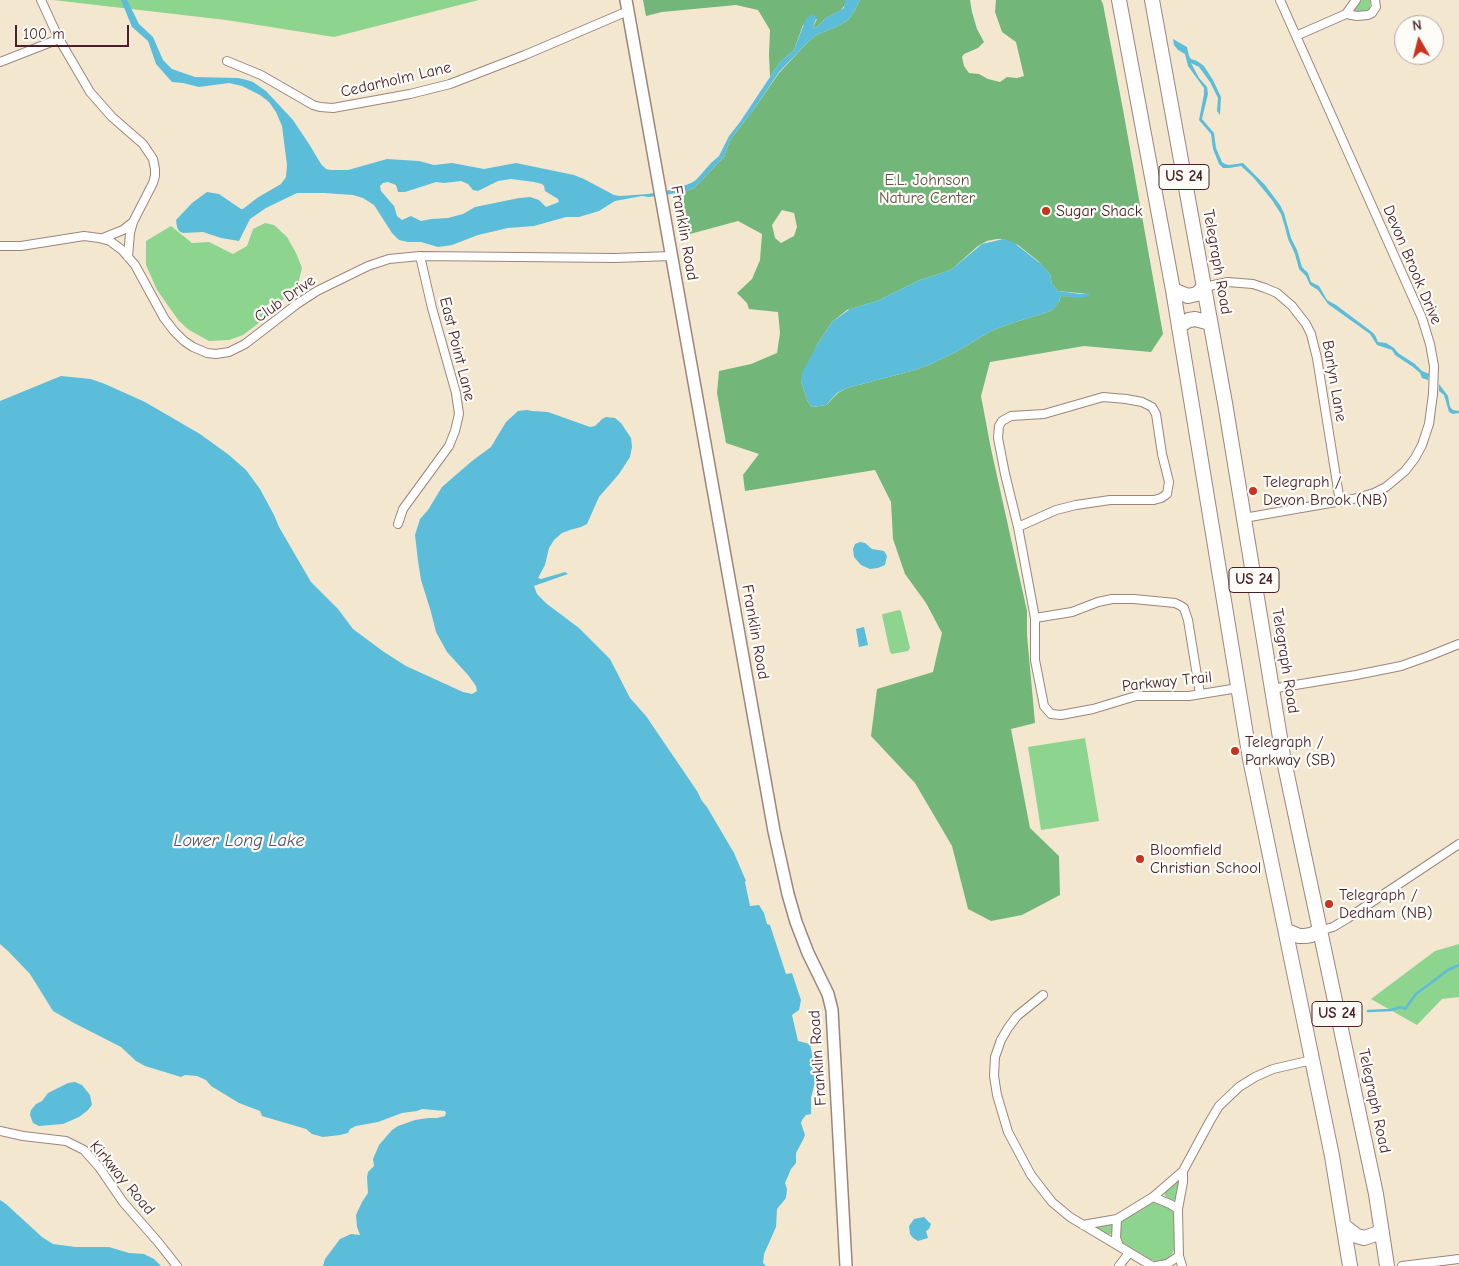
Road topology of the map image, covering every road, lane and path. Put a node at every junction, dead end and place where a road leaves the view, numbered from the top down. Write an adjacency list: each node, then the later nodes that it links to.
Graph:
1 (41, 0): 10 (street)
2 (1119, 0): 20 (highway, US 24)
3 (1152, 0): 19 (highway, Telegraph Road / US 24)
4 (1280, 0): 9 (street, Devon Brook Drive)
5 (1356, 0): 8 (street)
6 (1375, 0): 8 (street)
7 (627, 5): 11 (street, Cedarholm Lane); 18 (street, Franklin Road)
8 (1346, 14): 9 (street)
9 (1296, 36): 23 (street, Devon Brook Drive)
10 (58, 39): 12 (street); 13 (street)
11 (227, 61)
12 (0, 62)
13 (133, 222): 14 (street); 16 (street)
14 (103, 238): 15 (street); 16 (street, Club Drive)
15 (0, 246)
16 (128, 256): 17 (street, Club Drive)
17 (420, 256): 18 (street, Club Drive); 25 (street, East Point Lane)
18 (672, 256): 52 (street, Franklin Road)
19 (1204, 287): 20 (highway); 21 (highway, Telegraph Road / US 24); 23 (street, Barlyn Lane)
20 (1173, 290): 22 (highway, US 24)
21 (1210, 323): 22 (highway); 24 (highway, Telegraph Road / US 24)
22 (1179, 328): 29 (highway, US 24)
23 (1340, 502): 24 (street, Devon Brook Drive)
24 (1244, 518): 30 (highway, Telegraph Road / US 24)
25 (398, 524)
26 (1018, 527): 26 (street); 27 (street)
27 (1034, 618): 31 (street); 31 (street, Parkway Trail)
28 (1459, 644): 30 (street)
29 (1238, 688): 31 (street, Parkway Trail); 33 (highway, US 24)
30 (1271, 689): 32 (highway, Telegraph Road / US 24)
31 (1200, 694)
32 (1283, 756): 33 (highway); 36 (highway, Telegraph Road / US 24)
33 (1250, 759): 35 (highway, US 24)
34 (1459, 844): 36 (street)
35 (1287, 931): 36 (highway); 38 (highway, US 24)
36 (1319, 931): 46 (highway, Telegraph Road / US 24)
37 (1043, 995): 44 (street)
38 (1312, 1060): 40 (street); 45 (highway, US 24)
39 (0, 1131): 51 (street, Kirkway Road)
40 (1183, 1171): 41 (street); 42 (street)
41 (1153, 1197): 42 (street); 43 (street)
42 (1178, 1209): 49 (street)
43 (1117, 1219): 44 (street); 47 (street)
44 (1082, 1225): 47 (street)
45 (1344, 1226): 46 (highway); 57 (highway, US 24)
46 (1381, 1230): 58 (highway, Telegraph Road / US 24)
47 (1118, 1246): 48 (street)
48 (1129, 1253): 53 (street); 54 (street)
49 (1179, 1256): 55 (street); 56 (street)
50 (1459, 1259): 59 (street)
51 (177, 1266)
52 (846, 1266)
53 (1119, 1266)
54 (1152, 1266)
55 (1156, 1266)
56 (1182, 1266)
57 (1350, 1266)
58 (1387, 1266)
59 (1402, 1266)

